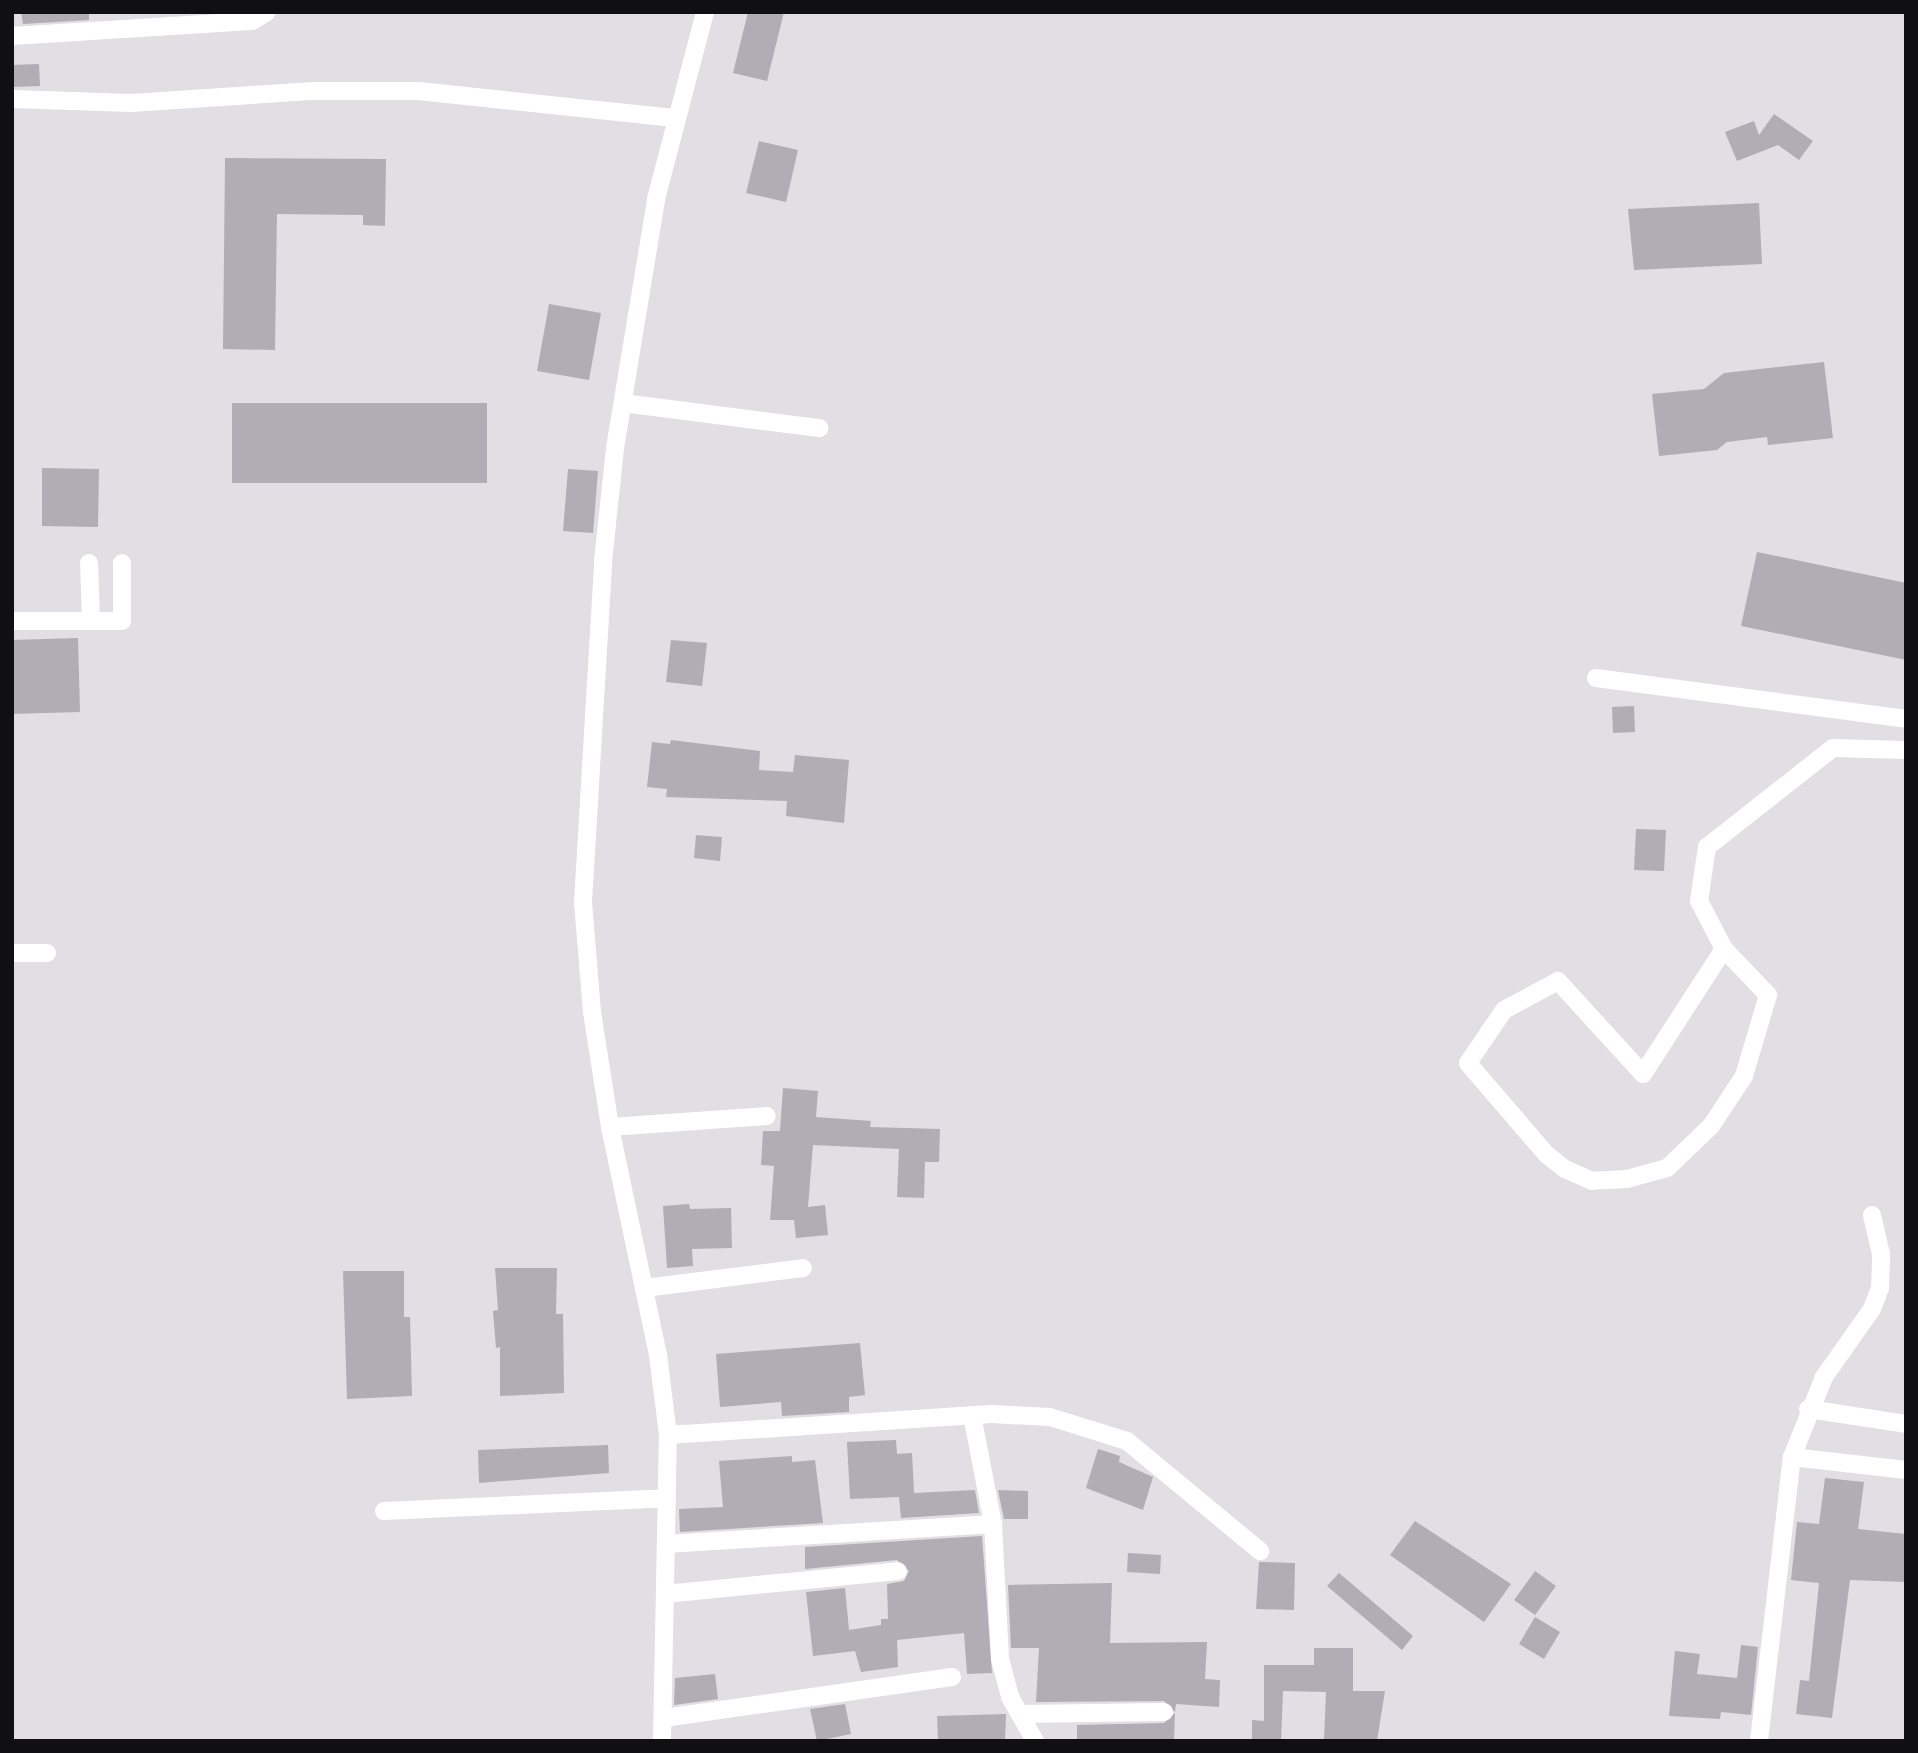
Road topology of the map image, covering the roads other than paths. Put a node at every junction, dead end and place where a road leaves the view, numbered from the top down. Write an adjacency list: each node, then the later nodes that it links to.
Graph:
1 (267, 12): 3 (street)
2 (705, 12): 6 (street)
3 (114, 21): 4 (street)
4 (12, 36)
5 (12, 99): 6 (street)
6 (677, 118): 7 (street)
7 (623, 402): 8 (street); 20 (street)
8 (819, 428)
9 (89, 563): 12 (street)
10 (122, 563): 12 (street)
11 (12, 621): 12 (street)
12 (91, 621)
13 (1597, 678): 14 (street)
14 (1906, 719)
15 (1906, 750): 16 (street)
16 (1724, 949): 16 (street)
17 (12, 953): 18 (street)
18 (47, 953)
19 (766, 1115): 20 (street)
20 (610, 1127): 23 (street)
21 (1872, 1215): 24 (street)
22 (803, 1268): 23 (street)
23 (645, 1288): 27 (street)
24 (1808, 1409): 26 (street); 28 (street)
25 (972, 1415): 27 (street); 32 (street); 34 (street)
26 (1906, 1424)
27 (668, 1435): 30 (street)
28 (1792, 1457): 29 (street); 43 (street)
29 (1906, 1470)
30 (667, 1498): 31 (street); 33 (street)
31 (384, 1511)
32 (993, 1524): 33 (street); 39 (street)
33 (666, 1544): 36 (street)
34 (1260, 1551)
35 (898, 1571): 36 (street)
36 (665, 1594): 40 (street)
37 (953, 1677): 40 (street)
38 (1164, 1712): 39 (street)
39 (1021, 1714): 42 (street)
40 (664, 1718): 41 (street)
41 (662, 1741)
42 (1035, 1741)
43 (1759, 1741)

